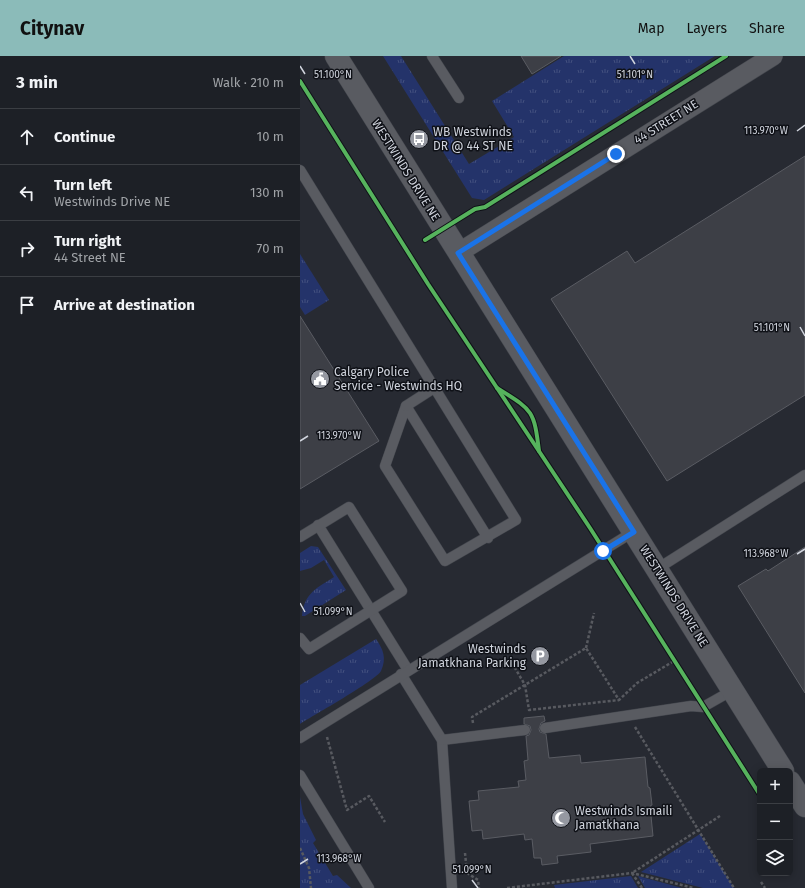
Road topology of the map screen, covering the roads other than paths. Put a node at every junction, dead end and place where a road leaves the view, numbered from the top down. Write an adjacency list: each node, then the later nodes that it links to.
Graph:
1 (336, 56): 6 (street, WESTWINDS DRIVE NE)
2 (432, 56): 4 (lane)
3 (773, 56): 6 (street, 44 STREET NE)
4 (459, 98)
5 (300, 170): 7 (lane)
6 (458, 253): 11 (street, WESTWINDS DRIVE NE)
7 (434, 388): 8 (lane); 13 (lane)
8 (406, 406): 13 (lane); 13 (lane)
9 (805, 475): 14 (lane)
10 (318, 526): 12 (lane); 15 (lane); 15 (lane)
11 (634, 532): 14 (street, WESTWINDS DRIVE NE); 17 (lane)
12 (300, 537)
13 (488, 538)
14 (657, 569): 18 (street, WESTWINDS DRIVE NE)
15 (371, 610): 16 (lane); 17 (lane)
16 (300, 638)
17 (404, 672): 21 (lane); 22 (lane)
18 (733, 690): 19 (lane); 23 (street, WESTWINDS DRIVE NE)
19 (545, 728)
20 (525, 730): 22 (lane)
21 (300, 738)
22 (442, 740): 28 (lane)
23 (781, 768)
24 (300, 775): 27 (lane)
25 (793, 787): 26 (street)
26 (805, 806)
27 (368, 888)
28 (452, 888)

